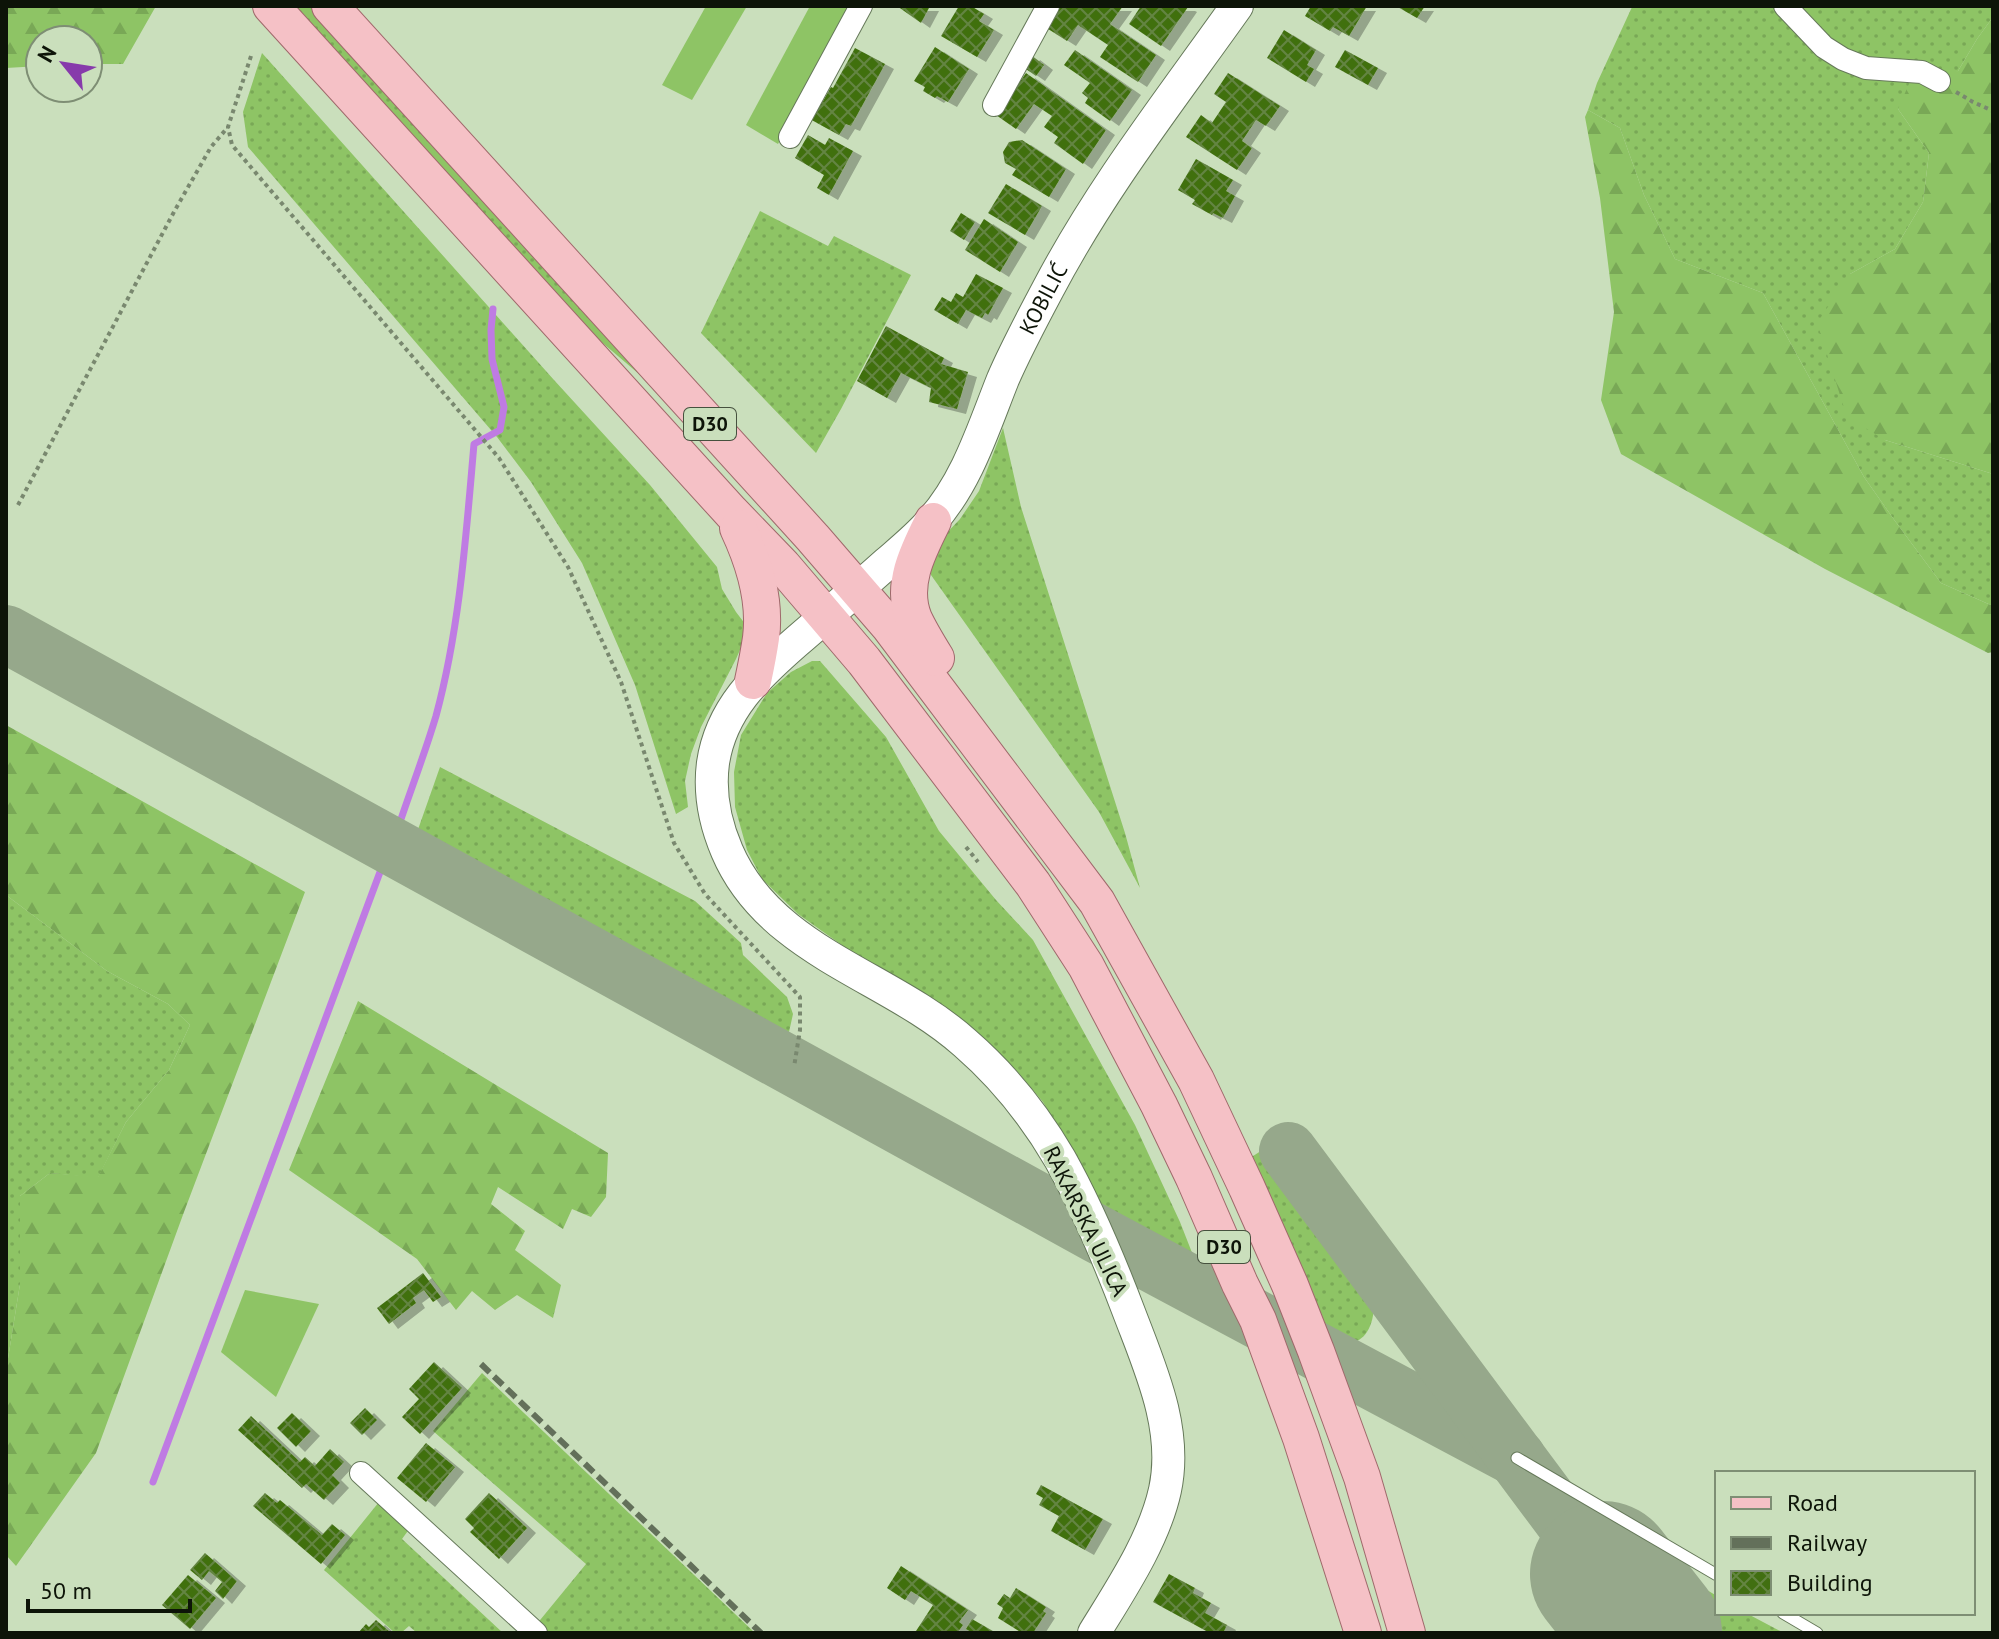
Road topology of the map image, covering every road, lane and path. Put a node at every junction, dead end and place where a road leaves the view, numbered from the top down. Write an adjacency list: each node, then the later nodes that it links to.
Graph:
1 (271, 6): 14 (main road, D30)
2 (330, 6): 16 (main road, D30)
3 (861, 6): 12 (street)
4 (1048, 6): 9 (street)
5 (1237, 6): 15 (main road, KOBILIĆ)
6 (1785, 6): 8 (street)
7 (251, 56): 11 (path)
8 (1939, 81): 10 (path)
9 (994, 105)
10 (1993, 111)
11 (228, 127): 13 (path); 22 (path)
12 (790, 137)
13 (18, 505)
14 (731, 512): 17 (main road, D30); 18 (main road)
15 (933, 521): 16 (main road, KOBILIĆ); 19 (main road)
16 (857, 589): 17 (main road, KOBILIĆ); 19 (main road, D30)
17 (825, 616): 18 (main road, KOBILIĆ); 29 (main road, D30)
18 (753, 681): 28 (main road, RAKARSKA ULICA)
19 (1043, 828): 30 (main road, D30)
20 (964, 844): 21 (path)
21 (981, 866)
22 (794, 1067)
23 (1517, 1458): 25 (lane)
24 (361, 1473): 27 (street)
25 (1715, 1574)
26 (1786, 1615): 31 (lane)
27 (536, 1633)
28 (1094, 1633)
29 (1363, 1633)
30 (1407, 1633)
31 (1817, 1633)

